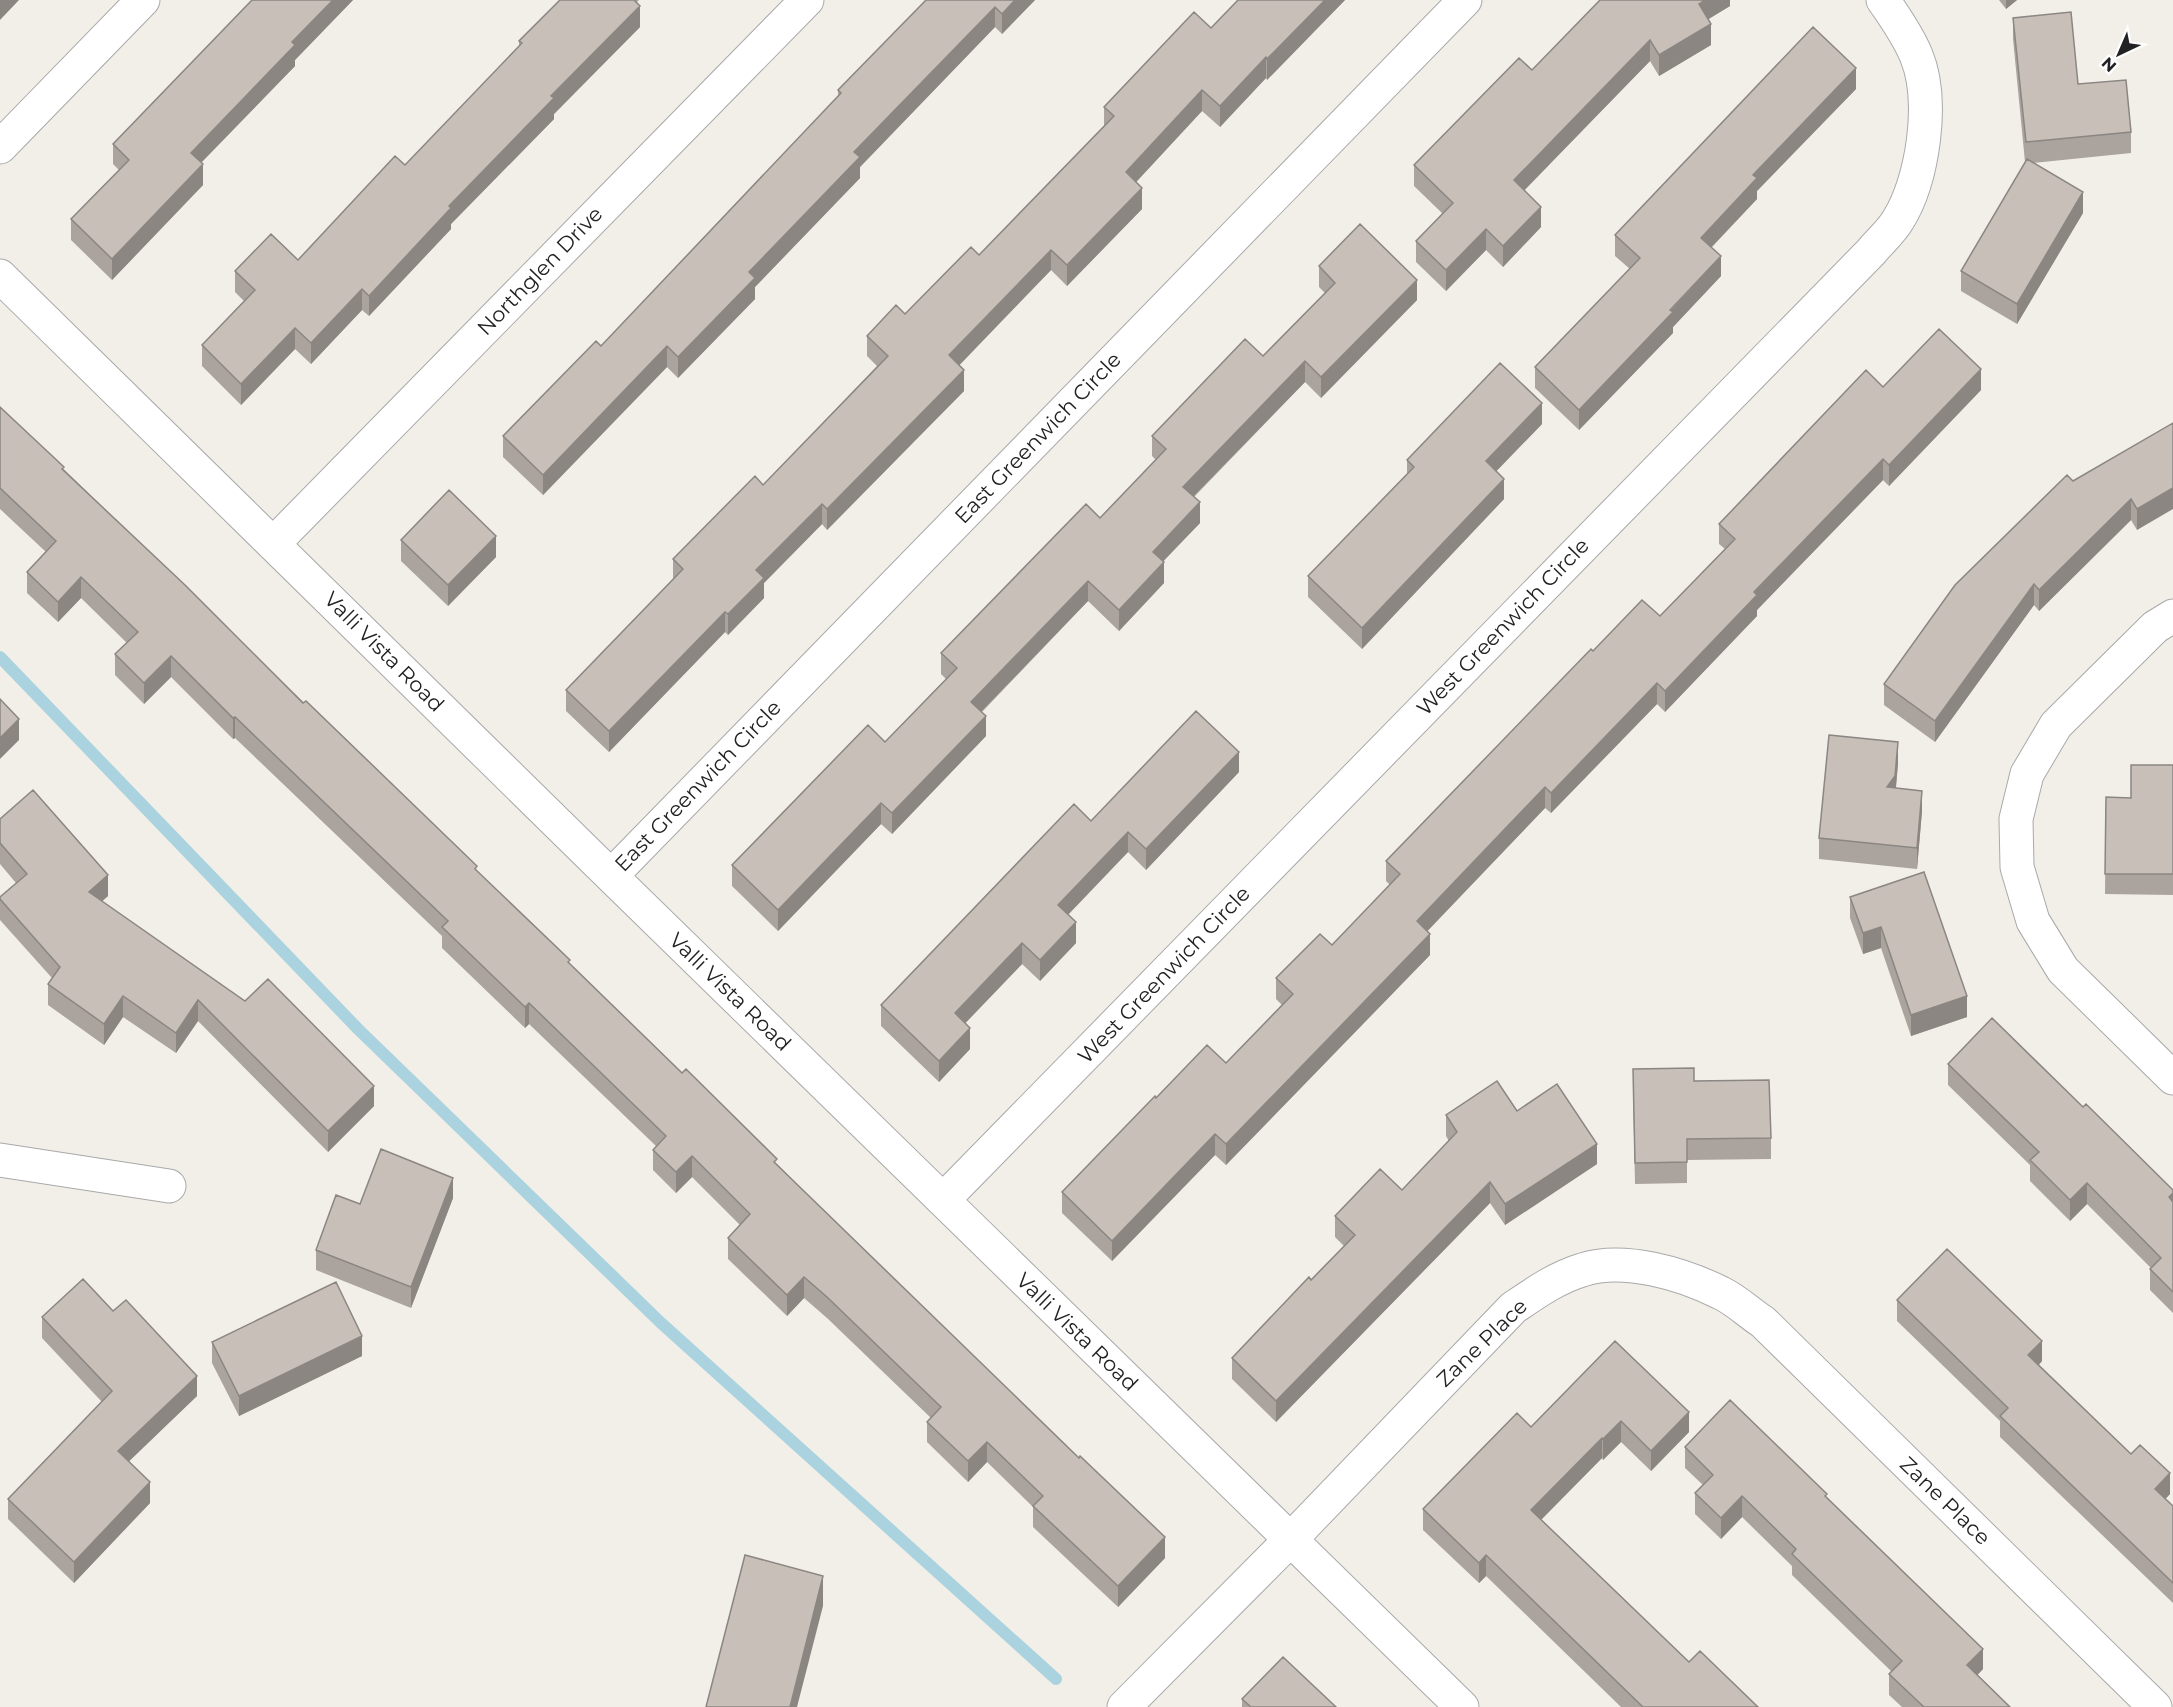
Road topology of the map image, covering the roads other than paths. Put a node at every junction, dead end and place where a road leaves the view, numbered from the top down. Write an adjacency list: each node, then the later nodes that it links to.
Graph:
1 (143, 0): 5 (street)
2 (807, 0): 7 (street, Northglen Drive)
3 (1466, 0): 9 (street, East Greenwich Circle)
4 (1883, 0): 13 (street, West Greenwich Circle)
5 (0, 147)
6 (0, 276): 7 (street, Valli Vista Road)
7 (274, 543): 9 (street, Valli Vista Road)
8 (2173, 616): 10 (street)
9 (610, 876): 13 (street, Valli Vista Road)
10 (2173, 1078)
11 (0, 1160): 12 (street)
12 (169, 1186)
13 (943, 1200): 14 (street, Valli Vista Road)
14 (1290, 1540): 15 (street, Zane Place); 16 (street, Valli Vista Road); 17 (street, Zane Place)
15 (1124, 1707)
16 (1462, 1707)
17 (2155, 1707)

